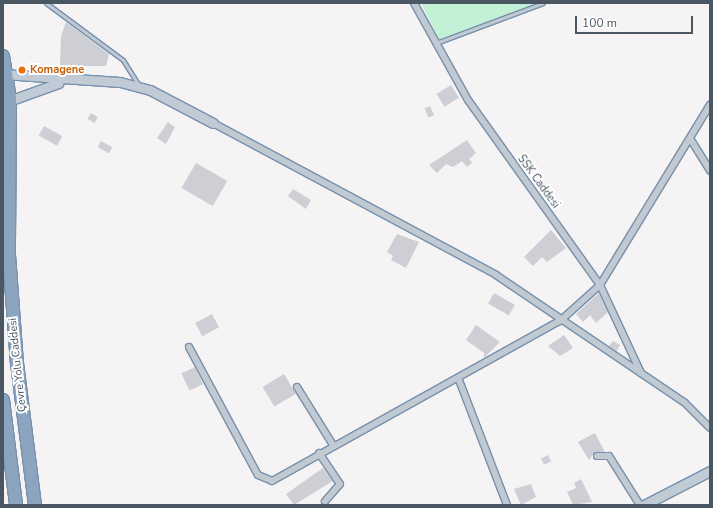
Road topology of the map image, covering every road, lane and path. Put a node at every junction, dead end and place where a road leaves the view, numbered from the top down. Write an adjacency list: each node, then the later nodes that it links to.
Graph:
1 (46, 3): 8 (lane)
2 (414, 3): 4 (street, SSK Caddesi)
3 (543, 3): 4 (lane)
4 (434, 44): 14 (street, SSK Caddesi)
5 (3, 56): 6 (highway, Çevre Yolu Caddesi)
6 (4, 74): 7 (street); 9 (highway, Çevre Yolu Caddesi)
7 (80, 81): 8 (street); 9 (street)
8 (140, 87): 11 (street)
9 (6, 101): 29 (highway, Çevre Yolu Caddesi)
10 (710, 105): 12 (street)
11 (213, 123): 15 (street)
12 (691, 140): 13 (street); 14 (street)
13 (710, 170)
14 (600, 285): 15 (street); 17 (street, SSK Caddesi)
15 (560, 321): 17 (street); 18 (street)
16 (189, 347): 23 (street)
17 (642, 374): 21 (street)
18 (459, 380): 22 (street); 30 (street)
19 (297, 386): 22 (street)
20 (3, 400): 25 (highway, Çevre Yolu Caddesi)
21 (710, 428)
22 (333, 445): 23 (street)
23 (319, 452): 27 (street)
24 (597, 456): 31 (street)
25 (6, 459): 28 (highway, Çevre Yolu Caddesi)
26 (710, 471): 32 (street)
27 (325, 501)
28 (16, 505)
29 (35, 505)
30 (507, 505)
31 (640, 505)
32 (644, 505)

